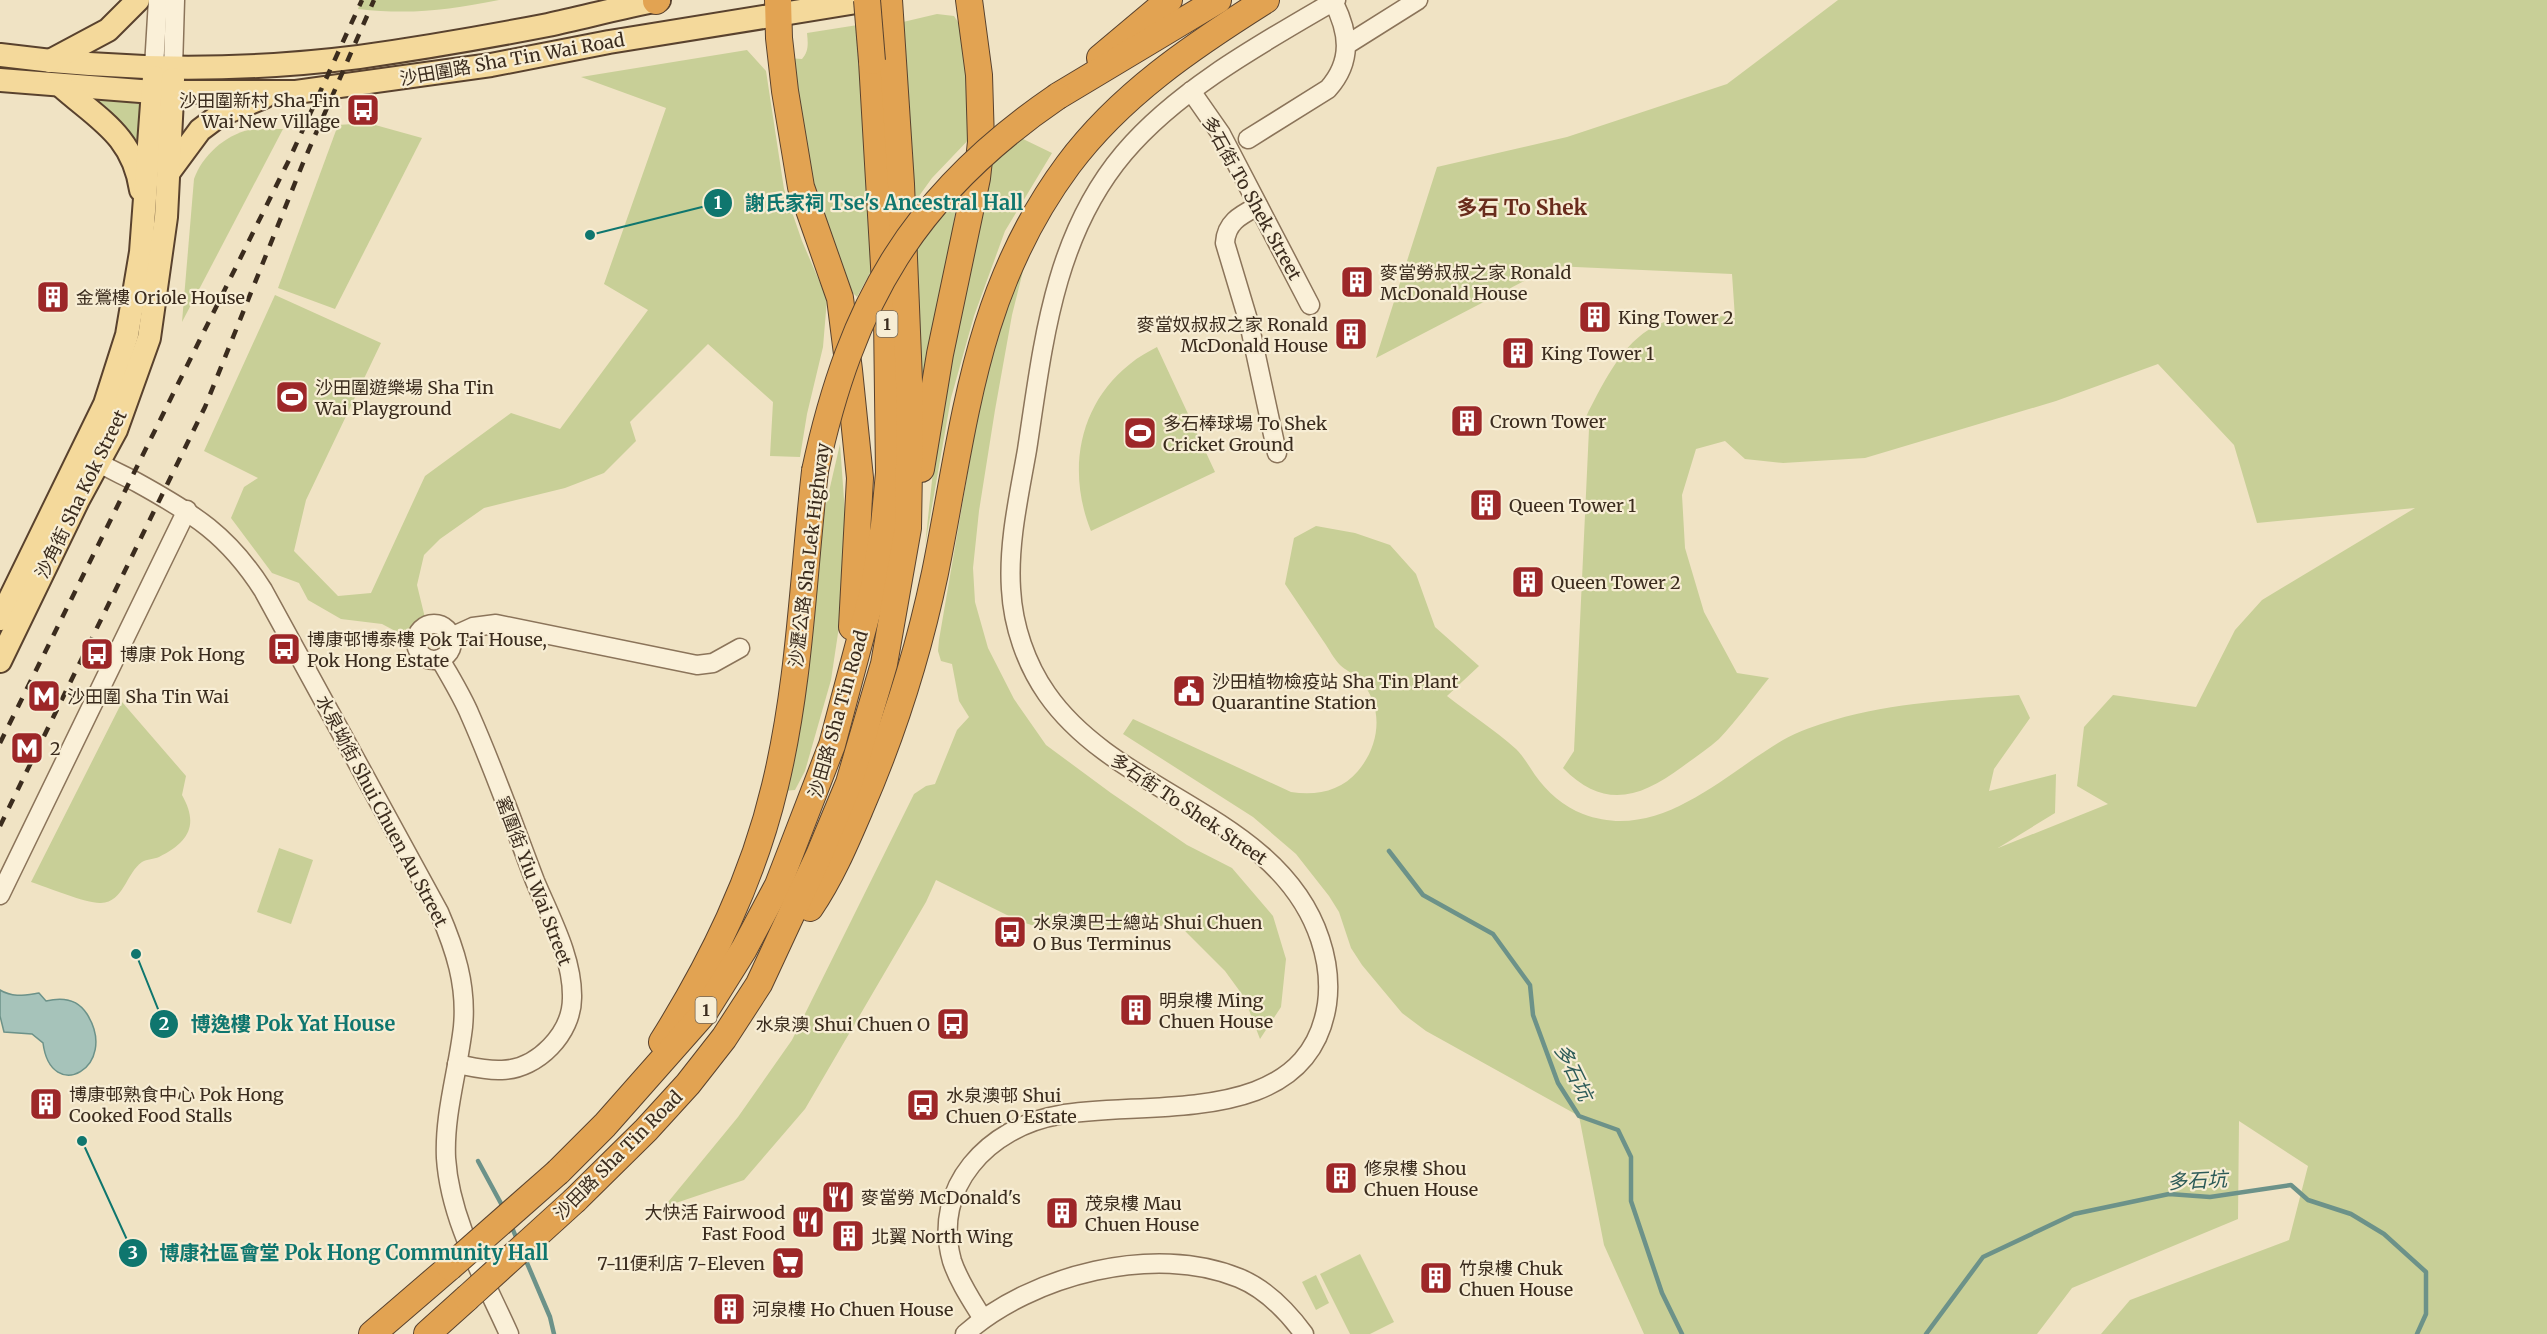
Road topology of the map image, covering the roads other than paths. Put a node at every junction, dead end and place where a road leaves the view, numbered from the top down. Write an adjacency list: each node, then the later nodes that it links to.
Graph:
1 (138, 0): 17 (main road)
2 (158, 0): 18 (street, 沙角街 Sha Kok Street)
3 (175, 0): 18 (street, 沙角街 Sha Kok Street)
4 (657, 0): 18 (main road, 沙田圍路 Sha Tin Wai Road)
5 (863, 0): 13 (main road, 沙田圍路 Sha Tin Wai Road); 16 (highway, 沙田路 Sha Tin Road / 1, bridge)
6 (889, 0): 16 (highway, 沙田路 Sha Tin Road / 1)
7 (969, 0): 33 (highway)
8 (1169, 0): 24 (highway)
9 (1218, 0): 24 (highway, 沙瀝公路 Sha Lek Highway)
10 (1266, 0): 41 (highway)
11 (1418, 0): 14 (street)
12 (1334, 1): 14 (street); 21 (street, 多石街 To Shek Street)
13 (778, 8): 23 (main road, 沙田圍路 Sha Tin Wai Road); 39 (highway)
14 (1348, 44): 25 (street)
15 (0, 55): 17 (main road, 沙田圍路 Sha Tin Wai Road)
16 (883, 59): 33 (highway, 沙田路 Sha Tin Road / 1); 39 (highway, 沙田路 Sha Tin Road / 1)
17 (48, 62): 18 (main road, 沙田圍路 Sha Tin Wai Road)
18 (164, 67): 22 (main road, 沙角街 Sha Kok Street)
19 (0, 80): 20 (main road, 沙田圍路 Sha Tin Wai Road)
20 (61, 86): 22 (main road, 沙田圍路 Sha Tin Wai Road); 28 (main road)
21 (1191, 91): 27 (street, 多石街 To Shek Street); 44 (street, 多石街 To Shek Street)
22 (163, 93): 23 (main road, 沙田圍路 Sha Tin Wai Road); 26 (main road, 沙角街 Sha Kok Street); 28 (main road, 沙角街 Sha Kok Street)
23 (274, 93): 26 (main road)
24 (1058, 96): 43 (highway, 沙瀝公路 Sha Lek Highway, bridge)
25 (1248, 139)
26 (169, 172): 31 (main road, 沙角街 Sha Kok Street)
27 (1258, 206): 29 (street, 多石街 To Shek Street); 30 (street)
28 (145, 212): 31 (main road, 沙角街 Sha Kok Street)
29 (1310, 305)
30 (1276, 453)
31 (90, 456): 32 (street, 水泉坳街 Shui Chuen Au Street); 34 (main road, 沙角街 Sha Kok Street); 38 (main road, 沙角街 Sha Kok Street)
32 (187, 510): 40 (street); 42 (street, 水泉坳街 Shui Chuen Au Street)
33 (908, 528): 41 (highway, 沙田路 Sha Tin Road / 1)
34 (0, 619)
35 (451, 637): 36 (street); 37 (street); 37 (street, 窰圍街 Yiu Wai Street)
36 (740, 648)
37 (440, 659): 42 (street, 窰圍街 Yiu Wai Street)
38 (0, 660)
39 (848, 684): 43 (highway, 沙田路 Sha Tin Road / 1)
40 (0, 895)
41 (759, 984): 46 (highway, 沙田路 Sha Tin Road / 1, bridge)
42 (457, 1064): 47 (street, 水泉坳街 Shui Chuen Au Street)
43 (624, 1104): 45 (highway, 沙田路 Sha Tin Road / 1, bridge)
44 (983, 1319): 48 (street); 49 (street)
45 (372, 1334)
46 (427, 1334)
47 (509, 1334)
48 (965, 1334)
49 (1304, 1334)

